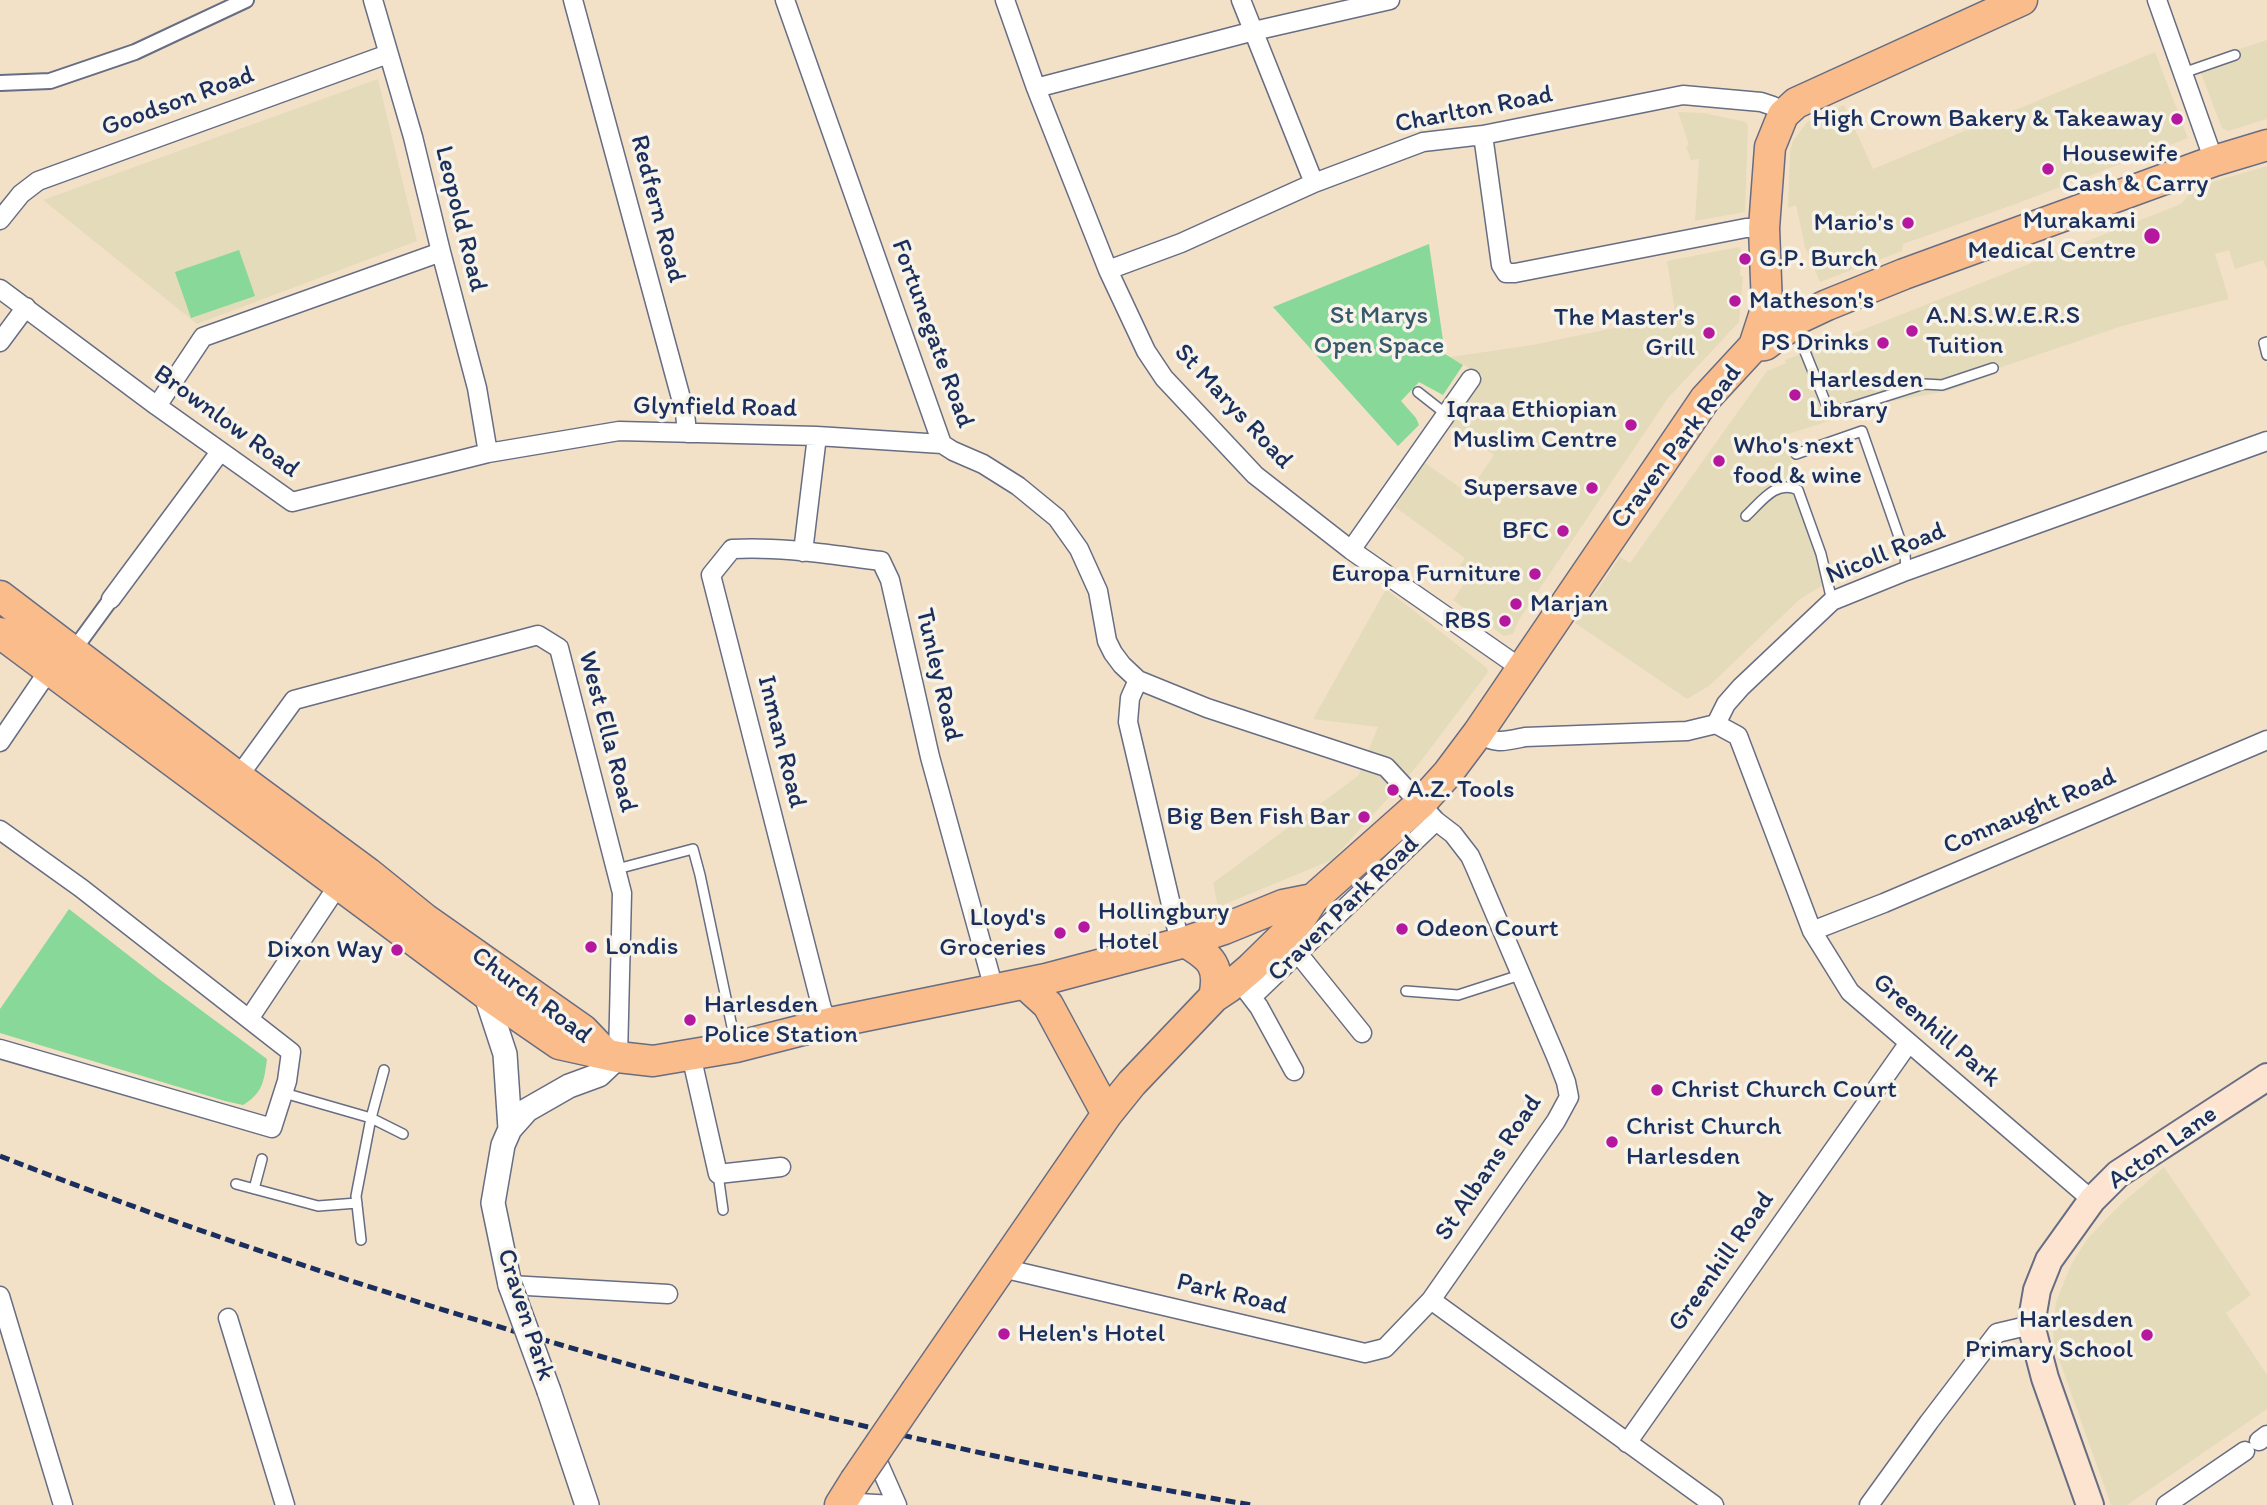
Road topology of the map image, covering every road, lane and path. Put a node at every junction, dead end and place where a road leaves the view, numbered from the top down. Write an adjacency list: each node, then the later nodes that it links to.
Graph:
1 (246, 0): 14 (street)
2 (373, 0): 11 (street, Leopold Road)
3 (573, 0): 38 (street, Redfern Road)
4 (785, 0): 41 (street, Fortunegate Road)
5 (1005, 0): 15 (street, St Marys Road)
6 (1241, 0): 10 (street)
7 (1390, 0): 10 (street)
8 (2022, 0): 16 (main road)
9 (2157, 0): 13 (street)
10 (1254, 31): 15 (street); 20 (street)
11 (388, 54): 21 (street, Goodson Road); 23 (street, Leopold Road)
12 (2235, 55): 13 (lane)
13 (2183, 73): 19 (street)
14 (0, 83)
15 (1036, 88): 24 (street, St Marys Road)
16 (1783, 115): 17 (street, Charlton Road); 22 (main road)
17 (1482, 135): 20 (street, Charlton Road); 22 (street)
18 (2267, 145): 19 (main road, Craven Park Road)
19 (2214, 161): 28 (main road, Craven Park Road)
20 (1314, 183): 24 (street, Charlton Road)
21 (0, 220)
22 (1764, 228): 26 (main road)
23 (441, 252): 36 (street); 43 (street, Leopold Road)
24 (1108, 270): 46 (street, St Marys Road)
25 (0, 289): 27 (street, Brownlow Road)
26 (1767, 306): 28 (main road); 31 (main road)
27 (26, 307): 29 (street); 36 (street, Brownlow Road)
28 (1793, 321): 31 (main road, Craven Park Road); 33 (lane)
29 (0, 342)
30 (2267, 342): 32 (lane)
31 (1754, 346): 54 (main road, Craven Park Road)
32 (2267, 355)
33 (1993, 368)
34 (1471, 379): 37 (street)
35 (1418, 392): 37 (lane)
36 (157, 406): 42 (street, Brownlow Road)
37 (1446, 414): 46 (street)
38 (687, 433): 39 (street, Glynfield Road); 43 (street, Glynfield Road)
39 (817, 436): 41 (street, Glynfield Road); 47 (street)
40 (2267, 441): 48 (street, Nicoll Road)
41 (942, 444): 56 (street, Fortunegate Road)
42 (220, 452): 43 (street, Brownlow Road); 50 (street)
43 (488, 453)
44 (1796, 454): 48 (lane)
45 (1745, 516): 51 (lane)
46 (1351, 550): 54 (street, St Marys Road)
47 (803, 552): 74 (street, Tunley Road); 80 (street, Inman Road)
48 (1906, 571): 51 (street, Nicoll Road)
49 (0, 596): 53 (main road, Church Road)
50 (111, 600): 53 (street)
51 (1832, 601): 57 (street, Nicoll Road)
52 (0, 633): 55 (main road, Church Road)
53 (74, 651): 61 (main road, Church Road)
54 (1522, 669): 58 (main road, Craven Park Road)
55 (49, 670): 60 (street); 61 (main road, Church Road)
56 (1138, 680): 62 (street, St Albans Road); 68 (street)
57 (1716, 724): 58 (street); 67 (street, Greenhill Park)
58 (1478, 733): 62 (main road, Craven Park Road)
59 (2267, 740): 67 (street, Connaught Road)
60 (0, 742)
61 (231, 787): 64 (street, West Ella Road); 65 (main road, Church Road); 85 (main road, Church Road)
62 (1429, 812): 66 (main road, Craven Park Road); 69 (street, Craven Park Road); 71 (street, St Albans Road)
63 (0, 830): 79 (street)
64 (617, 869): 83 (lane); 85 (street, West Ella Road)
65 (339, 884): 76 (main road, Church Road); 79 (street)
66 (1313, 899): 68 (main road, Craven Park Road); 69 (main road, Craven Park Road)
67 (1812, 931): 82 (street, Greenhill Park)
68 (1185, 942): 70 (main road); 77 (main road)
69 (1290, 945): 73 (main road, Craven Park Road); 81 (street)
70 (1060, 974): 72 (main road); 78 (main road)
71 (1520, 975): 75 (lane); 110 (street, St Albans Road)
72 (1025, 984): 74 (main road); 78 (main road)
73 (1245, 988): 77 (main road, Craven Park Road); 88 (street)
74 (994, 989): 80 (main road)
75 (1406, 991)
76 (485, 993): 85 (main road, Church Road); 95 (street)
77 (1214, 997): 91 (main road)
78 (1048, 1005): 89 (main road)
79 (249, 1019): 92 (street)
80 (830, 1023): 83 (main road)
81 (1362, 1033)
82 (1908, 1044): 102 (street, Greenhill Park); 113 (street, Greenhill Road)
83 (736, 1046): 86 (main road)
84 (0, 1049): 92 (street)
85 (611, 1055): 86 (main road); 95 (street)
86 (691, 1055): 99 (street)
87 (384, 1070): 94 (lane)
88 (1294, 1071)
89 (1087, 1077): 91 (main road); 93 (main road)
90 (2267, 1077): 102 (main road, Acton Lane)
91 (1132, 1083): 93 (main road)
92 (286, 1087): 94 (lane)
93 (1107, 1114): 106 (main road)
94 (371, 1118): 96 (lane); 103 (lane)
95 (510, 1129): 107 (street, Craven Park)
96 (403, 1135)
97 (262, 1159): 101 (lane)
98 (781, 1167): 99 (street)
99 (718, 1174): 104 (lane)
100 (236, 1184): 101 (lane)
101 (254, 1189): 103 (lane)
102 (2092, 1200): 112 (main road, Acton Lane)
103 (357, 1203): 105 (lane)
104 (723, 1210)
105 (360, 1240)
106 (1002, 1268): 110 (street, Park Road); 115 (main road, bridge)
107 (510, 1285): 108 (street); 119 (street, Craven Park, bridge)
108 (668, 1294)
109 (0, 1296): 117 (street)
110 (1431, 1300): 113 (street)
111 (228, 1318): 118 (street)
112 (2031, 1325): 122 (street); 123 (main road, Acton Lane)
113 (1627, 1443): 121 (street)
114 (2257, 1443): 124 (street)
115 (874, 1453): 116 (main road, bridge); 120 (street)
116 (846, 1496): 120 (street)
117 (63, 1505)
118 (285, 1505)
119 (587, 1505)
120 (895, 1505)
121 (1714, 1505)
122 (1869, 1505)
123 (2090, 1505)
124 (2166, 1505)

